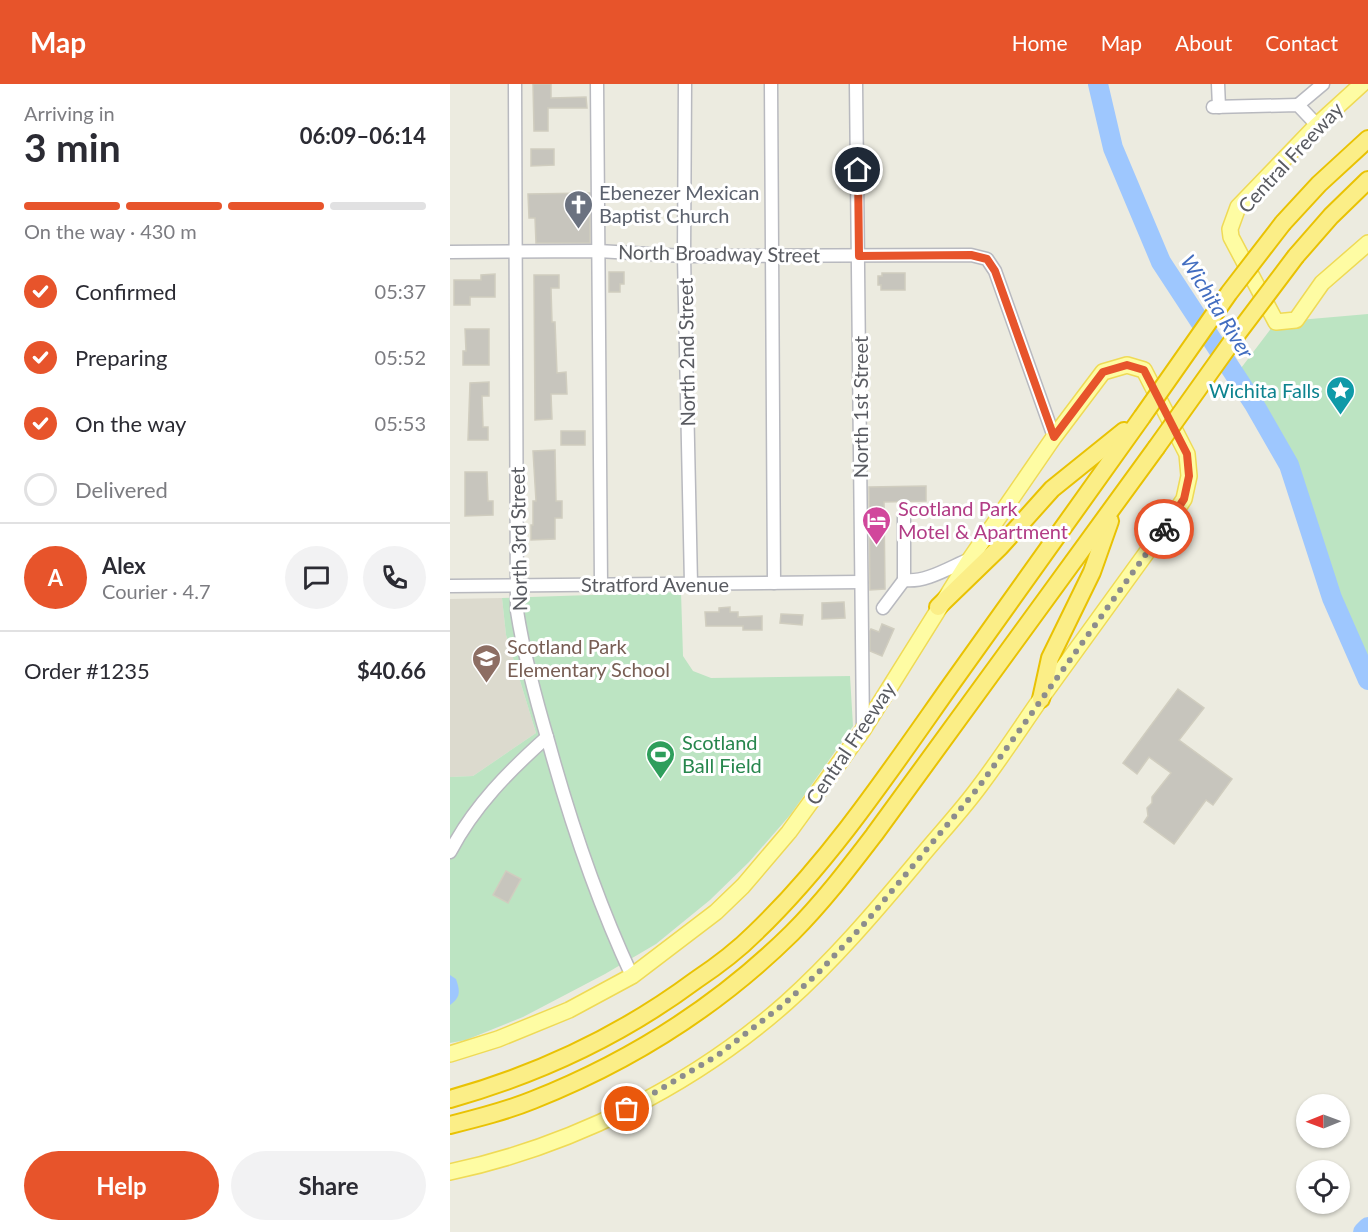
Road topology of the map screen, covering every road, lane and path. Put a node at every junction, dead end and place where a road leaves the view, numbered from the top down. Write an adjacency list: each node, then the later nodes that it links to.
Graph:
1 (515, 84): 16 (street, North 3rd Street)
2 (597, 84): 14 (street)
3 (685, 84): 18 (street, North 2nd Street)
4 (771, 84): 17 (street)
5 (856, 84): 19 (street, North 1st Street)
6 (1218, 84): 9 (street)
7 (1323, 84): 9 (street)
8 (1362, 84): 10 (main road, Central Freeway)
9 (1298, 105): 10 (street)
10 (1317, 124): 13 (main road, Central Freeway)
11 (1368, 139): 20 (highway, Central Freeway, bridge)
12 (1368, 180): 22 (highway, bridge)
13 (1368, 243)
14 (598, 251): 16 (street, North Broadway Street); 18 (street, North Broadway Street); 28 (street)
15 (450, 252): 16 (street, North Broadway Street)
16 (517, 252): 30 (street, North 3rd Street)
17 (771, 255): 18 (street, North Broadway Street); 19 (street, North Broadway Street); 27 (street)
18 (684, 256): 29 (street, North 2nd Street)
19 (859, 256): 21 (street, North Broadway Street); 26 (street, North 1st Street)
20 (1142, 417): 32 (highway); 40 (highway, Central Freeway)
21 (1054, 437): 24 (main road, Central Freeway); 34 (main road, Central Freeway)
22 (1116, 504): 34 (highway); 41 (highway)
23 (904, 515): 25 (street)
24 (970, 559): 25 (street); 32 (main road, Central Freeway)
25 (904, 580): 33 (street)
26 (861, 582): 27 (street, Stratford Avenue); 35 (street, North 1st Street)
27 (774, 583): 29 (street, Stratford Avenue)
28 (601, 584): 29 (street, Stratford Avenue); 30 (street, Stratford Avenue)
29 (691, 584)
30 (516, 585): 31 (street, Stratford Avenue); 36 (street, North 3rd Street)
31 (450, 586)
32 (938, 607): 35 (main road, Central Freeway)
33 (883, 608)
34 (1041, 699): 42 (main road, Central Freeway)
35 (863, 730): 38 (main road, Central Freeway)
36 (547, 737): 37 (street); 38 (street, North 3rd Street)
37 (450, 852)
38 (632, 976): 39 (main road, Central Freeway)
39 (450, 1054)
40 (450, 1099)
41 (450, 1125)
42 (450, 1172)

